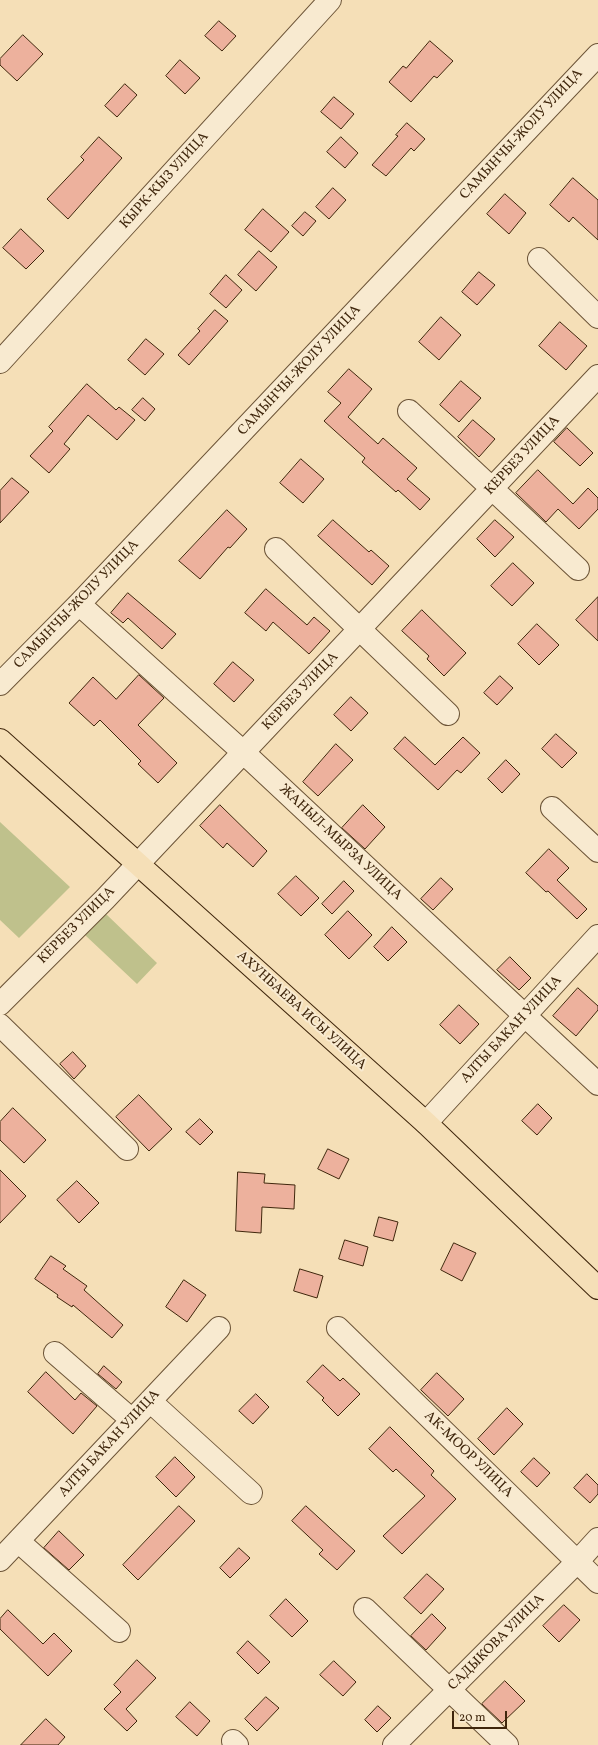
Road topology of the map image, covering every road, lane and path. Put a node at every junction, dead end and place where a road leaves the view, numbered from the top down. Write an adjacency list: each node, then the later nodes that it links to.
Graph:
1 (330, 0): 5 (street, КЫРК-КЫЗ УЛИЦА)
2 (598, 55): 11 (street, САМЫНЧЫ-ЖОЛУ УЛИЦА)
3 (539, 260): 4 (street)
4 (598, 317)
5 (0, 362)
6 (598, 376): 8 (street, КЕРБЕЗ УЛИЦА)
7 (409, 411): 8 (street)
8 (492, 489): 10 (street); 12 (street, КЕРБЕЗ УЛИЦА)
9 (276, 549): 12 (street)
10 (578, 569)
11 (79, 604): 13 (street, САМЫНЧЫ-ЖОЛУ УЛИЦА); 16 (street, ЖАНЫЛ-МЫРЗА УЛИЦА)
12 (360, 630): 14 (street); 16 (street, КЕРБЕЗ УЛИЦА)
13 (0, 684)
14 (448, 714)
15 (0, 740): 19 (main road, АХУНБАЕВА ИСЫ УЛИЦА)
16 (242, 752): 19 (street, КЕРБЕЗ УЛИЦА); 22 (street, ЖАНЫЛ-МЫРЗА УЛИЦА)
17 (552, 808): 18 (street)
18 (598, 851)
19 (137, 864): 21 (street, КЕРБЕЗ УЛИЦА); 25 (main road, АХУНБАЕВА ИСЫ УЛИЦА)
20 (598, 936): 22 (street, АЛТЫ БАКАН УЛИЦА)
21 (0, 1004)
22 (524, 1016): 24 (street, ЖАНЫЛ-МЫРЗА УЛИЦА); 25 (street, АЛТЫ БАКАН УЛИЦА)
23 (0, 1025): 26 (street)
24 (598, 1084)
25 (426, 1123): 27 (main road, АХУНБАЕВА ИСЫ УЛИЦА)
26 (127, 1149)
27 (598, 1288)
28 (219, 1328): 31 (street, АЛТЫ БАКАН УЛИЦА)
29 (338, 1328): 37 (street, АК-МООР УЛИЦА)
30 (56, 1353): 32 (street)
31 (150, 1401): 32 (street, АЛТЫ БАКАН УЛИЦА); 33 (street)
32 (132, 1420): 35 (street, АЛТЫ БАКАН УЛИЦА)
33 (251, 1493)
34 (598, 1539): 37 (street, САДЫКОВА УЛИЦА)
35 (18, 1541): 36 (street, АЛТЫ БАКАН УЛИЦА); 40 (street)
36 (0, 1560)
37 (577, 1562): 38 (street, АК-МООР УЛИЦА); 41 (street, САДЫКОВА УЛИЦА)
38 (598, 1582)
39 (365, 1609): 41 (street)
40 (119, 1631)
41 (449, 1690): 42 (street, САДЫКОВА УЛИЦА); 43 (street)
42 (394, 1745)
43 (507, 1745)

